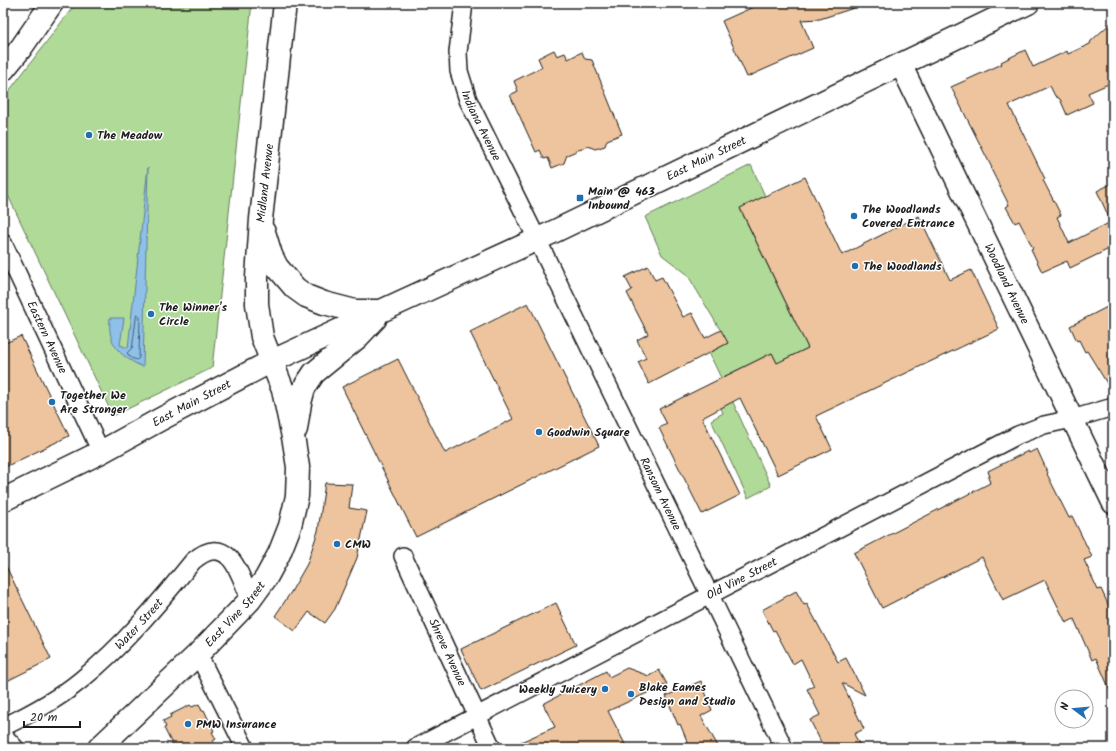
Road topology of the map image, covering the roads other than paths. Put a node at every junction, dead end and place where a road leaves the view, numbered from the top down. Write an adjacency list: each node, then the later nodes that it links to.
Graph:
1 (52, 3): 6 (main road)
2 (285, 3): 7 (main road, Midland Avenue)
3 (464, 3): 8 (street, Indiana Avenue)
4 (1020, 5): 5 (main road, East Main Street)
5 (901, 65): 8 (main road, East Main Street); 13 (street, Woodland Avenue)
6 (3, 70)
7 (261, 219): 10 (main road, East Main Street); 11 (main road, Midland Avenue)
8 (537, 239): 10 (main road, East Main Street); 19 (street, Ransom Avenue)
9 (3, 243): 15 (street, Eastern Avenue)
10 (383, 311): 11 (main road, East Main Street); 14 (main road, East Vine Street)
11 (270, 362): 14 (main road, East Vine Street); 15 (main road, East Main Street)
12 (1113, 407): 13 (street, Old Vine Street)
13 (1072, 419): 17 (street, Woodland Avenue); 19 (street, Old Vine Street)
14 (294, 442): 20 (main road, East Vine Street)
15 (101, 452): 16 (main road, East Main Street)
16 (3, 500)
17 (1113, 503)
18 (403, 556): 22 (street, Shreve Avenue)
19 (709, 594): 22 (street, Old Vine Street); 30 (street, Ransom Avenue)
20 (250, 600): 21 (main road, East Vine Street); 23 (street, Water Street)
21 (198, 654): 26 (main road, East Vine Street); 27 (street)
22 (477, 715): 28 (street, Old Vine Street); 29 (street, Shreve Avenue)
23 (3, 727)
24 (3, 735): 25 (street)
25 (15, 748)
26 (99, 748)
27 (245, 748)
28 (415, 748)
29 (492, 748)
30 (784, 748)

